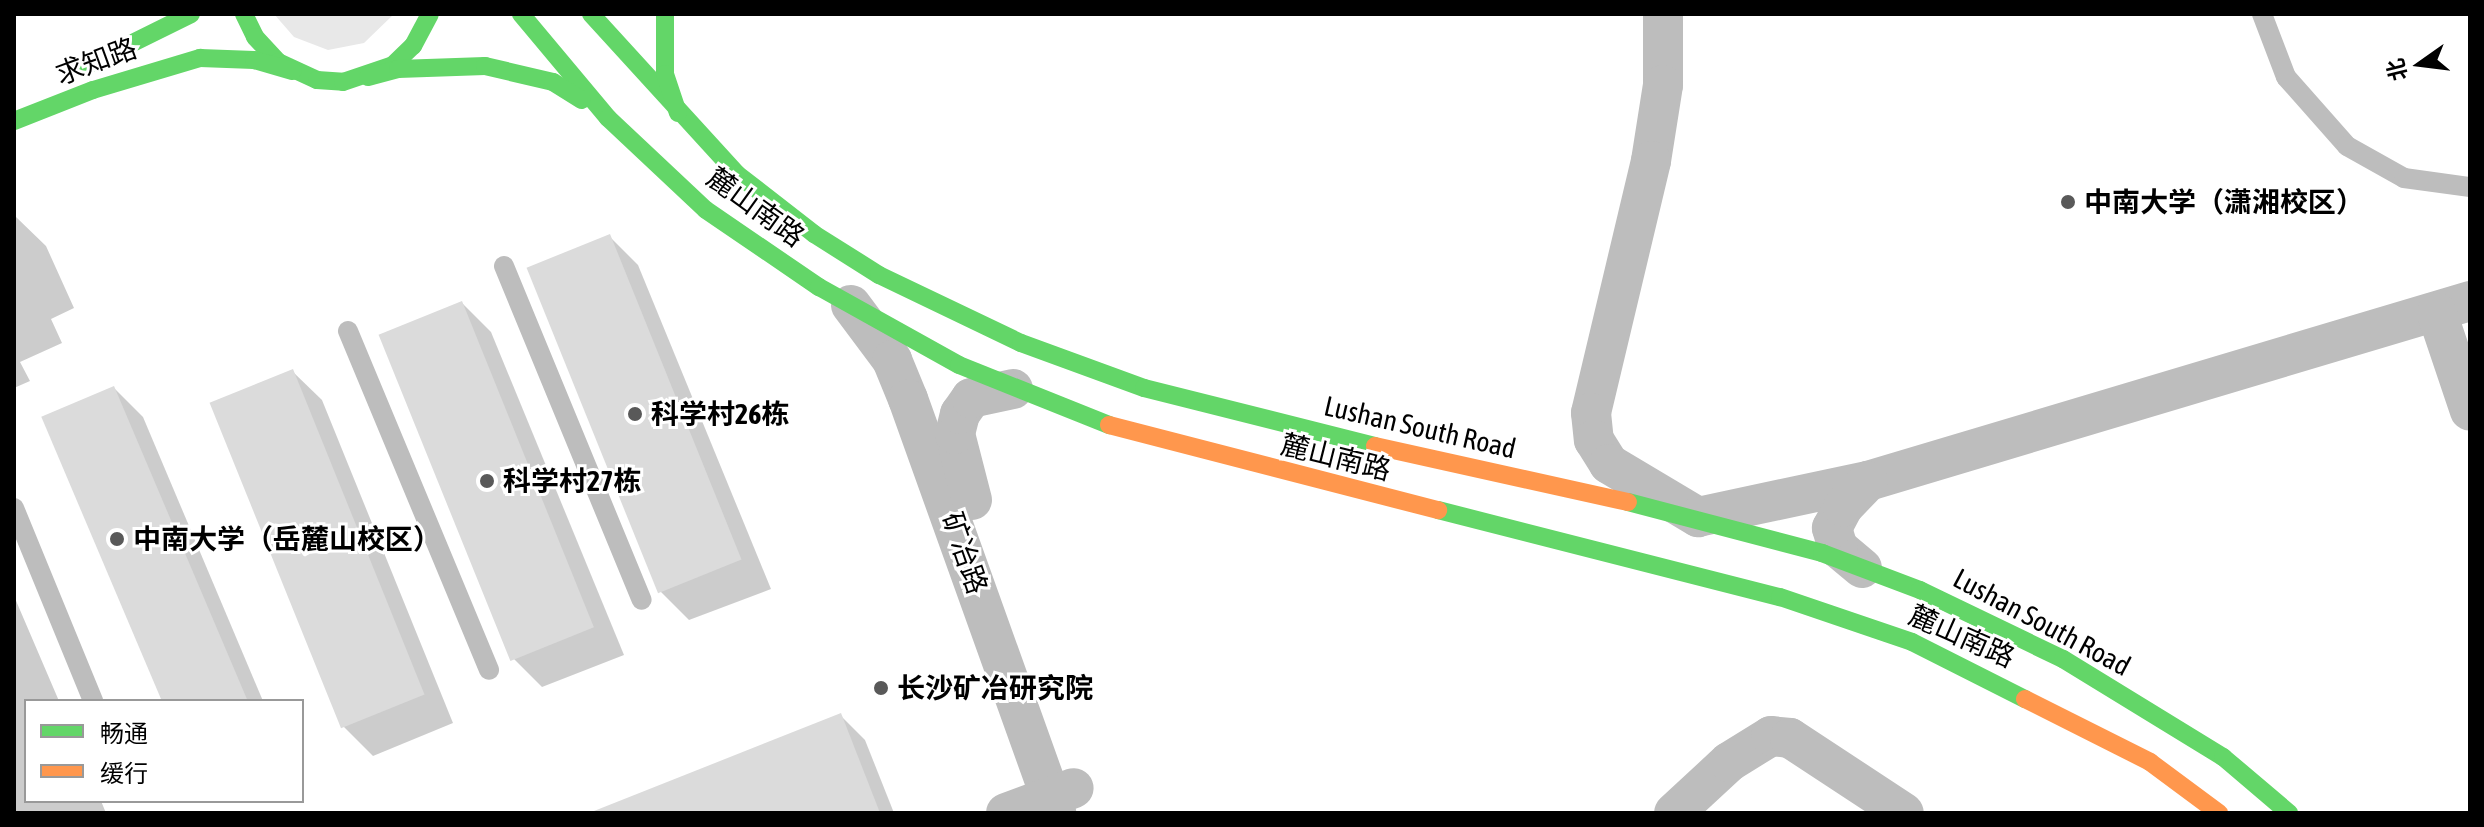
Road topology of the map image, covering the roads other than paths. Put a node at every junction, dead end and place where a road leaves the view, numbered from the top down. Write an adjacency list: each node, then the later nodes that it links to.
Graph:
1 (191, 14): 10 (main road, 求知路)
2 (244, 14): 9 (main road)
3 (521, 14): 13 (main road, 麓山南路)
4 (591, 14): 12 (main road, Lushan South Road)
5 (665, 14): 12 (main road)
6 (1663, 14): 24 (street)
7 (2262, 14): 15 (lane)
8 (431, 17): 11 (main road)
9 (292, 71): 11 (main road, 求知路); 14 (main road, 求知路)
10 (68, 73)
11 (368, 77): 13 (main road, 求知路)
12 (679, 116): 24 (main road, Lushan South Road)
13 (608, 118): 17 (main road, 麓山南路)
14 (14, 121)
15 (2470, 187)
16 (504, 266): 26 (lane)
17 (851, 305): 20 (main road, 麓山南路); 29 (street, 矿冶路)
18 (2454, 307): 21 (street); 22 (street)
19 (348, 331): 27 (lane)
20 (1013, 389): 29 (street, 矿冶路); 33 (main road, 麓山南路)
21 (2470, 411)
22 (1868, 481): 24 (street); 25 (street)
23 (14, 508): 28 (lane)
24 (1698, 517): 25 (main road, Lushan South Road)
25 (1862, 568): 34 (main road, Lushan South Road)
26 (642, 600)
27 (489, 670)
28 (92, 699)
29 (1066, 803): 30 (street)
30 (1006, 813)
31 (1674, 813): 32 (street)
32 (1904, 813)
33 (2219, 813)
34 (2289, 813)

